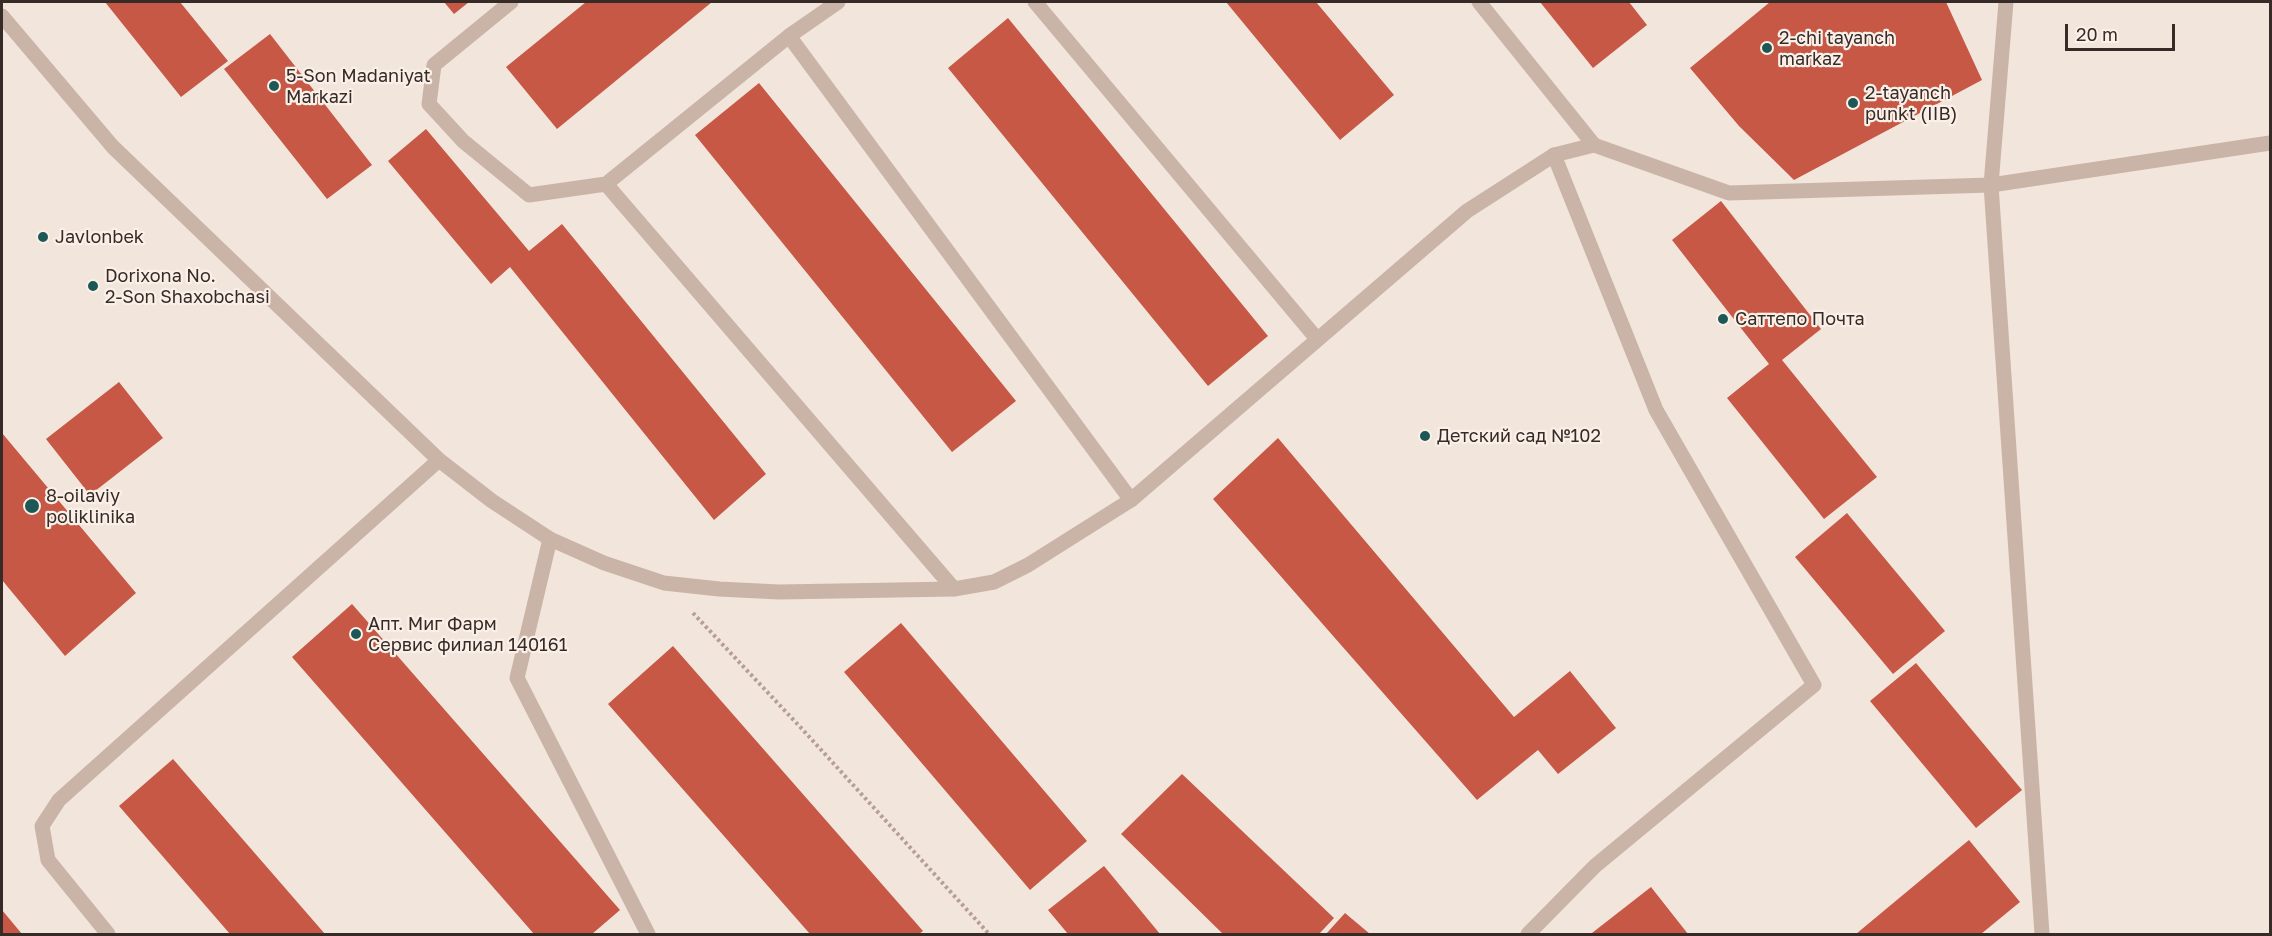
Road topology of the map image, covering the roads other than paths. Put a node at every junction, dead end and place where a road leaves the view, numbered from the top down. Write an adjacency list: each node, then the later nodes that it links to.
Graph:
1 (511, 2): 11 (street)
2 (838, 2): 7 (street)
3 (1035, 2): 13 (street)
4 (1479, 2): 9 (street)
5 (2006, 2): 12 (street)
6 (2, 16): 14 (street)
7 (789, 36): 11 (street); 15 (street)
8 (2271, 143): 12 (street)
9 (1594, 145): 10 (street); 12 (street)
10 (1554, 155): 13 (street); 20 (street)
11 (606, 184): 17 (street)
12 (1991, 185): 21 (street)
13 (1317, 339): 15 (street)
14 (439, 460): 16 (street); 18 (street)
15 (1131, 500): 17 (street)
16 (550, 539): 17 (street); 19 (street)
17 (954, 590)
18 (108, 934)
19 (648, 934)
20 (1528, 934)
21 (2042, 934)

